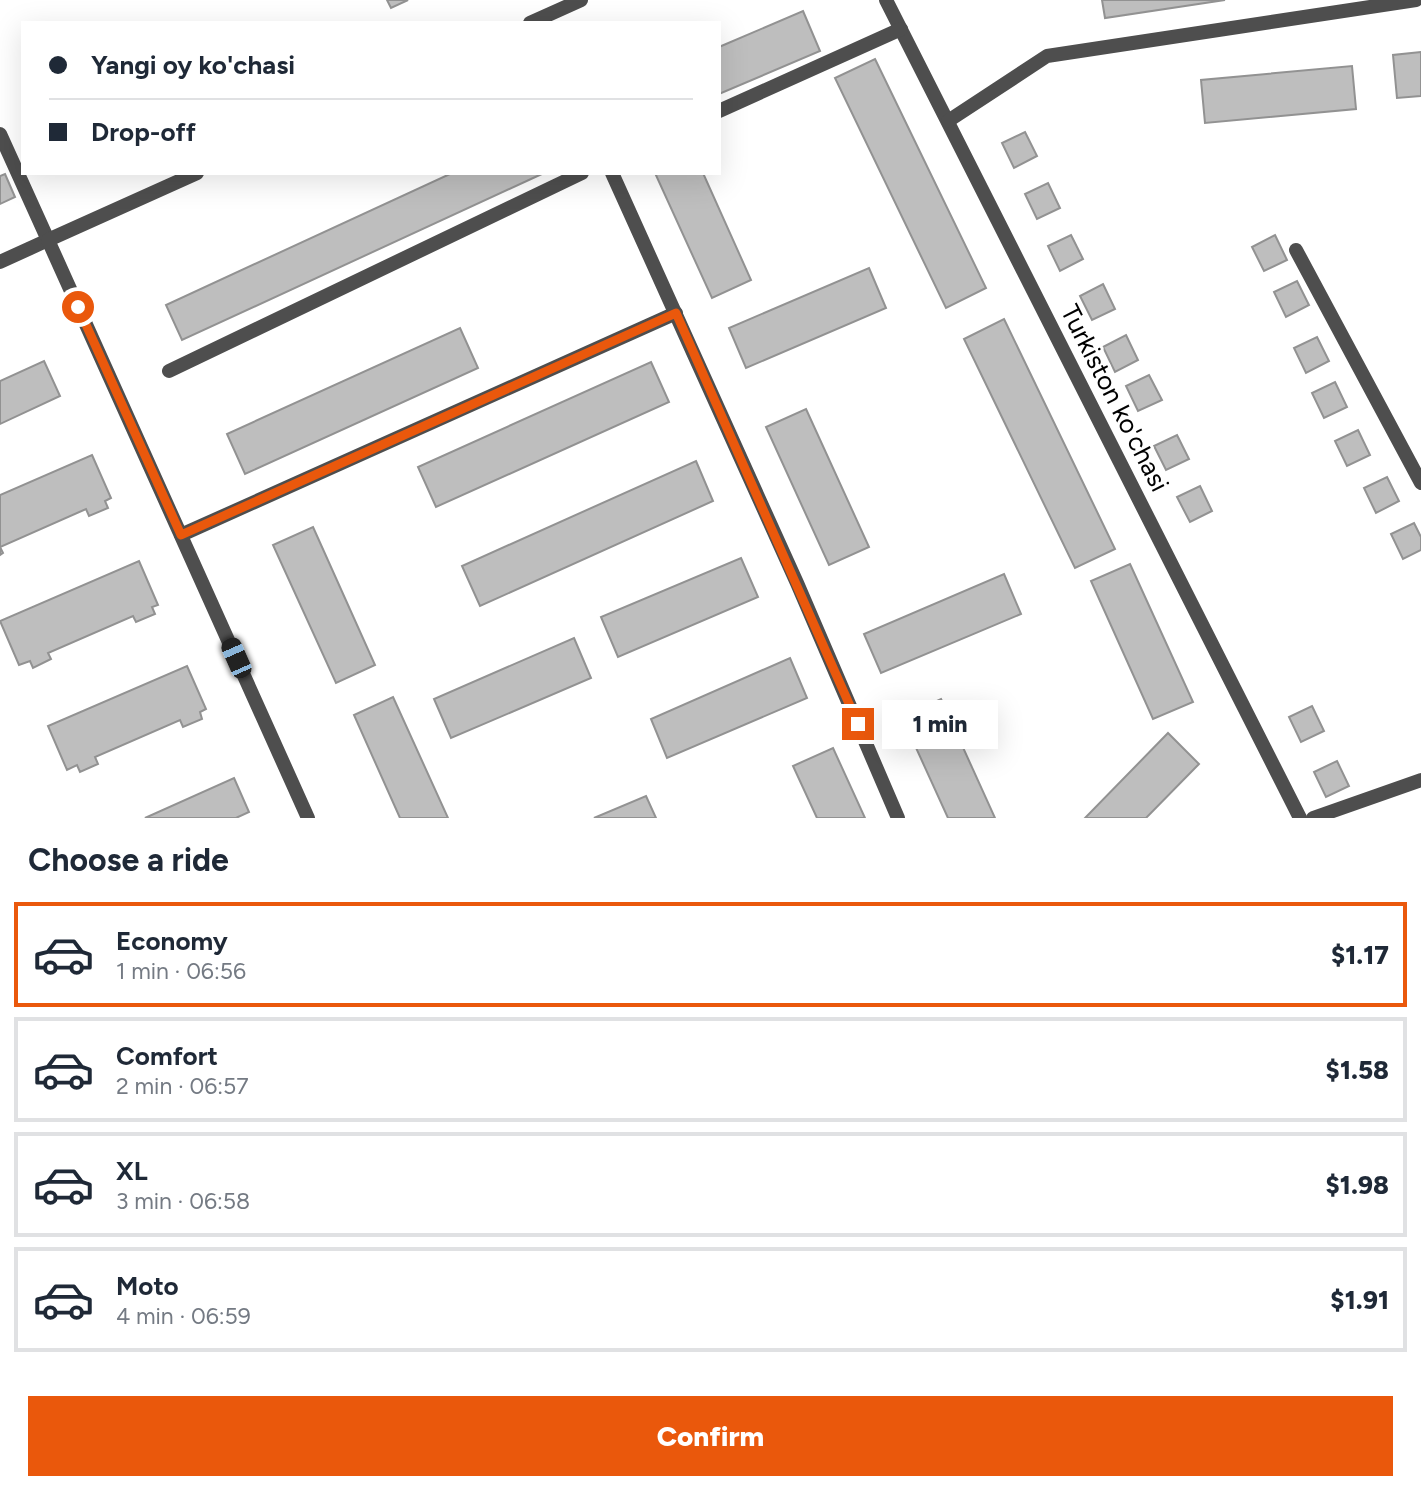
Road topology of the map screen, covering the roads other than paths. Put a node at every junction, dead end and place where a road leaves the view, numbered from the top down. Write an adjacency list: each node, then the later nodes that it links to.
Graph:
1 (581, 0): 4 (street)
2 (886, 0): 5 (street, Turkiston ko'chasi)
3 (1416, 0): 7 (street)
4 (534, 21)
5 (901, 29): 6 (street); 7 (street, Turkiston ko'chasi)
6 (721, 110)
7 (948, 121): 22 (street, Turkiston ko'chasi)
8 (0, 134): 12 (street)
9 (193, 175): 12 (street)
10 (579, 175): 16 (street)
11 (613, 175): 15 (street)
12 (48, 240): 14 (street); 18 (street)
13 (1296, 250): 17 (street)
14 (0, 262)
15 (676, 313): 18 (street); 21 (street)
16 (169, 371)
17 (1421, 483)
18 (181, 535): 20 (street)
19 (1421, 779): 23 (street)
20 (308, 818)
21 (898, 818)
22 (1300, 818)
23 (1313, 818)

